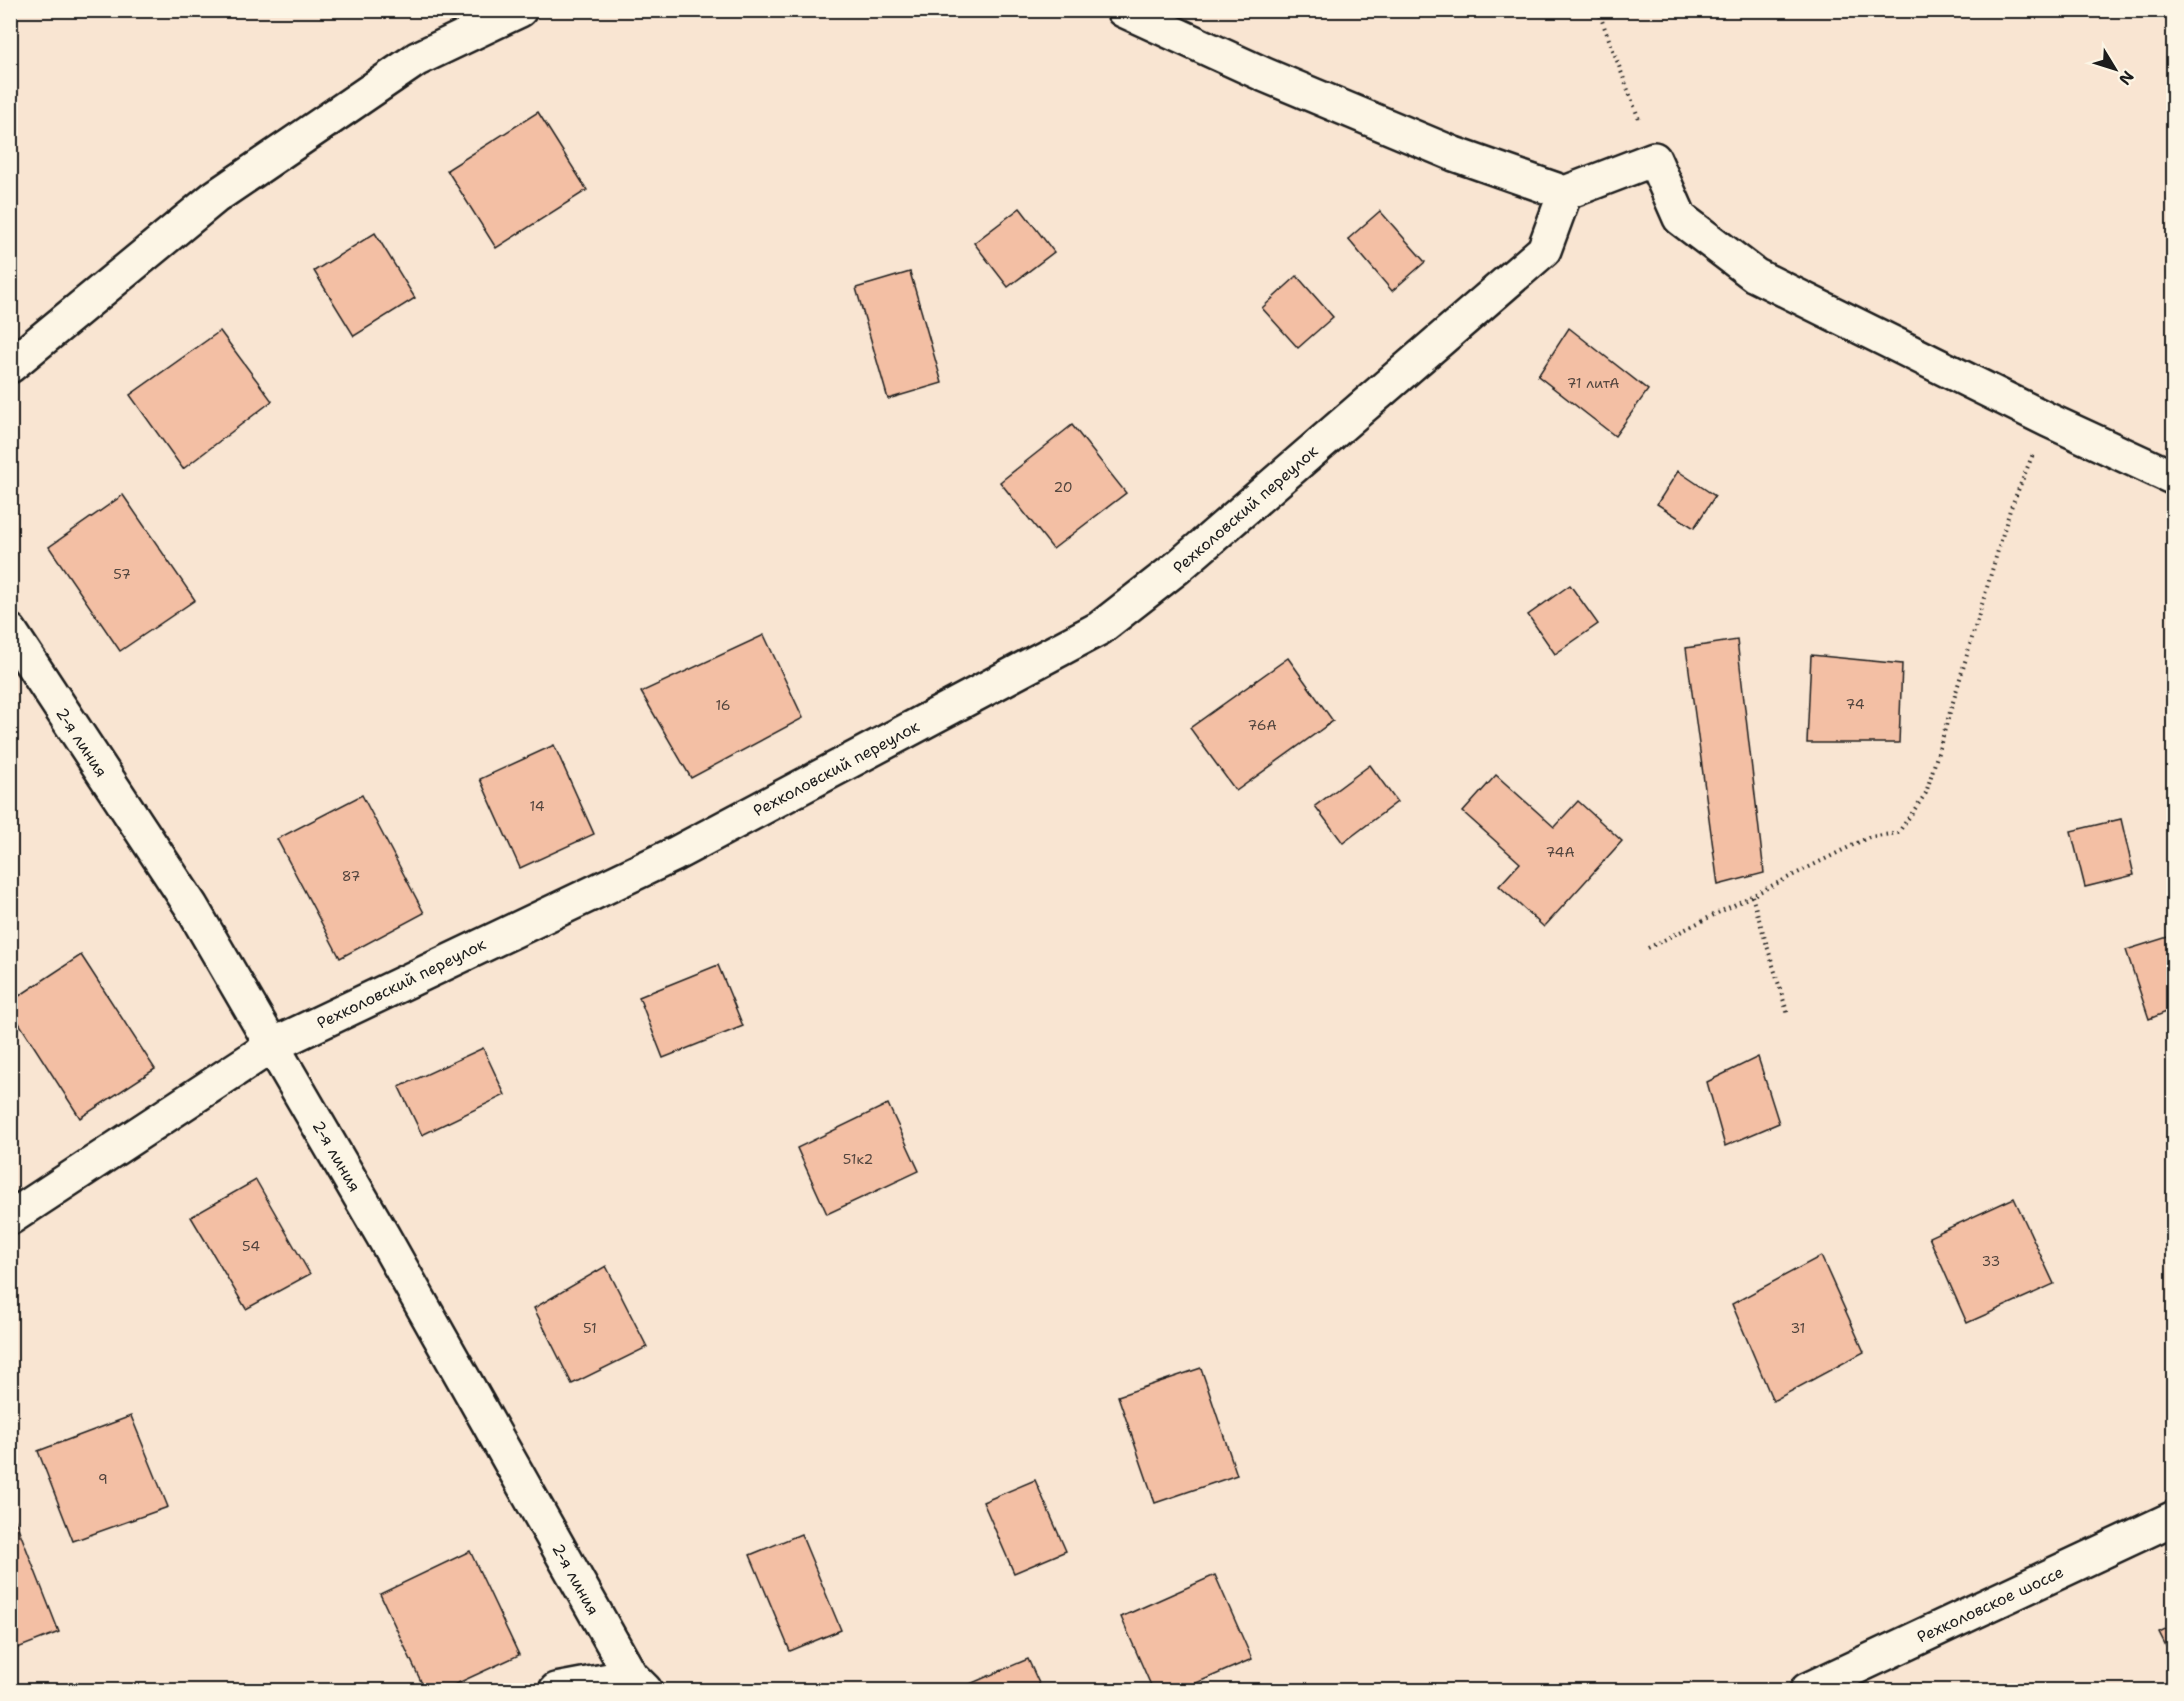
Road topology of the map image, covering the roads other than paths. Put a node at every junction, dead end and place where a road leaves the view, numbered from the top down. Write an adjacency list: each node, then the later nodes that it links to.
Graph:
1 (520, 10): 4 (street)
2 (1123, 10): 3 (street)
3 (1565, 193): 5 (street); 7 (street, Рехколовский переулок)
4 (10, 366)
5 (2174, 478)
6 (10, 631): 7 (street, 2-я линия)
7 (273, 1045): 8 (street, Рехколовский переулок); 10 (street, 2-я линия)
8 (10, 1218)
9 (2174, 1518): 12 (street, Рехколовское шоссе)
10 (638, 1683): 11 (street)
11 (556, 1690)
12 (1807, 1690)

